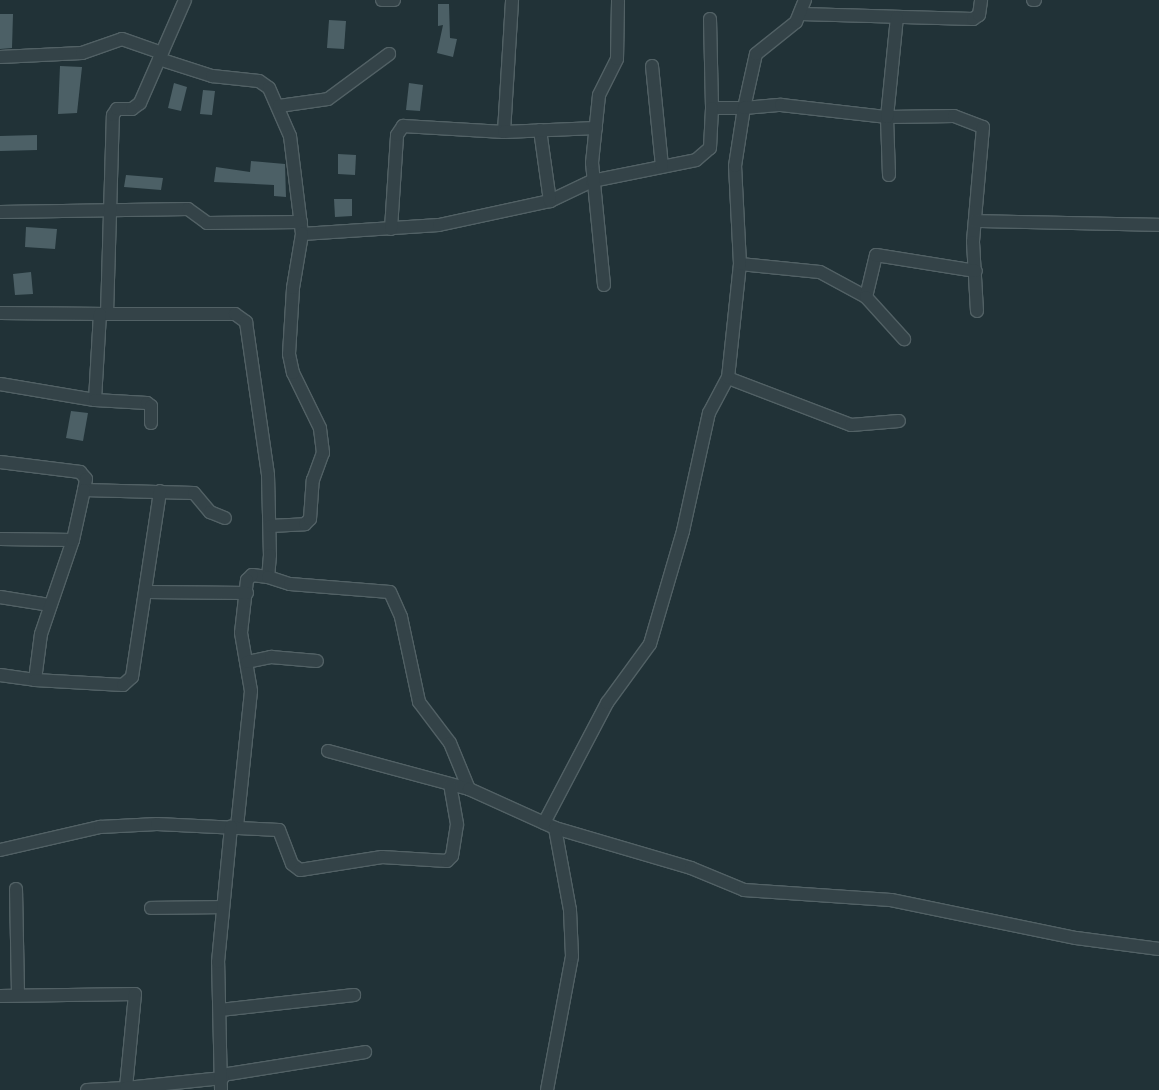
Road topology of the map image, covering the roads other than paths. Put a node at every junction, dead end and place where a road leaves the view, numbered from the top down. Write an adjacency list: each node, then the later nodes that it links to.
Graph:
1 (185, 0): 12 (street)
2 (382, 0): 3 (street)
3 (394, 0)
4 (512, 0): 21 (street)
5 (618, 0): 19 (street)
6 (805, 0): 8 (street)
7 (982, 0): 9 (street)
8 (801, 14): 9 (street); 17 (street)
9 (897, 17): 18 (street)
10 (710, 18): 16 (street)
11 (389, 54): 15 (street)
12 (161, 56): 13 (street); 15 (street); 26 (street)
13 (0, 57)
14 (652, 66): 22 (street)
15 (279, 106): 30 (street)
16 (712, 108): 17 (street); 22 (street)
17 (744, 108): 18 (street); 32 (street)
18 (887, 117): 23 (street); 28 (street)
19 (596, 128): 20 (street); 24 (street)
20 (540, 130): 21 (street); 25 (street)
21 (504, 132): 31 (street)
22 (662, 166): 24 (street)
23 (889, 175)
24 (592, 181): 25 (street); 34 (street)
25 (550, 201): 31 (street)
26 (110, 210): 27 (street); 30 (street); 38 (street)
27 (0, 212)
28 (975, 221): 29 (street); 33 (street)
29 (1159, 225)
30 (302, 228): 31 (street); 49 (street)
31 (391, 229)
32 (740, 264): 35 (street); 40 (street)
33 (976, 271): 35 (street); 36 (street)
34 (604, 285)
35 (866, 298): 39 (street)
36 (977, 311)
37 (0, 313): 38 (street)
38 (103, 314): 42 (street); 49 (street)
39 (904, 339)
40 (728, 378): 43 (street); 64 (street)
41 (0, 384): 42 (street)
42 (95, 400): 44 (street)
43 (899, 421)
44 (151, 423)
45 (0, 462): 46 (street)
46 (84, 490): 47 (street); 51 (street)
47 (160, 491): 48 (street); 53 (street)
48 (225, 518)
49 (270, 526): 52 (street)
50 (0, 538): 51 (street)
51 (73, 540): 56 (street)
52 (268, 577): 54 (street); 63 (street)
53 (147, 592): 54 (street); 60 (street)
54 (247, 594): 58 (street)
55 (0, 597): 56 (street)
56 (50, 606): 60 (street)
57 (317, 661): 58 (street)
58 (247, 662): 65 (street)
59 (0, 675): 60 (street)
60 (35, 680)
61 (328, 751): 62 (street)
62 (450, 784): 63 (street); 65 (street)
63 (469, 790): 64 (street)
64 (549, 825): 70 (street); 79 (street)
65 (234, 827): 66 (street); 68 (street)
66 (0, 850)
67 (16, 889): 71 (street)
68 (221, 907): 69 (street); 74 (street)
69 (151, 908)
70 (1159, 949)
71 (18, 995): 73 (street); 77 (street)
72 (354, 995): 74 (street)
73 (0, 996)
74 (220, 1010): 76 (street)
75 (365, 1052): 76 (street)
76 (222, 1081): 77 (street)
77 (126, 1088): 78 (street)
78 (87, 1090)
79 (547, 1090)

